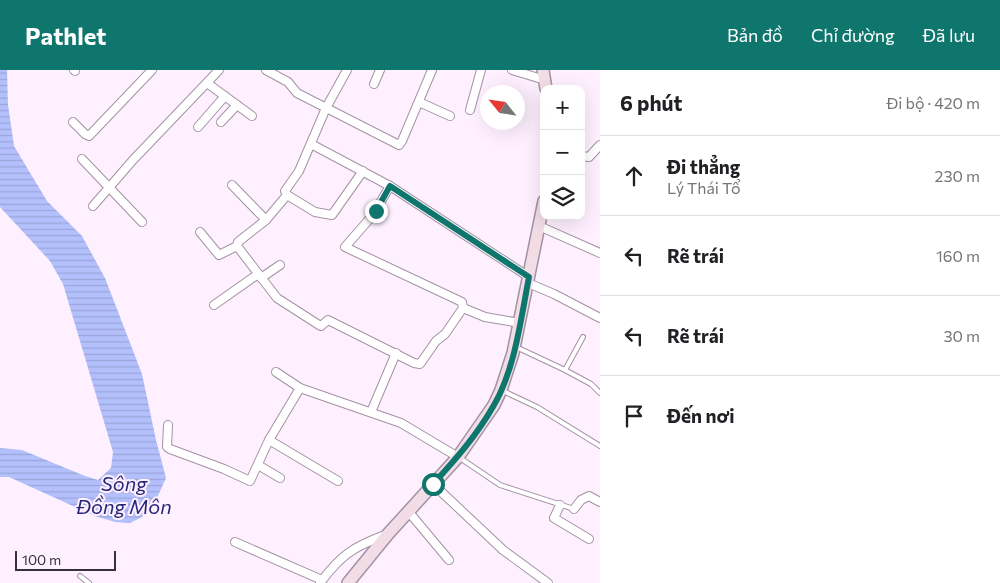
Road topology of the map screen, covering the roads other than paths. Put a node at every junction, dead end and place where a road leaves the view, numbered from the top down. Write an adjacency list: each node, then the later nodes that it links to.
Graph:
1 (152, 70): 19 (street)
2 (219, 70): 10 (street)
3 (266, 70): 15 (street)
4 (347, 70): 15 (street)
5 (380, 70): 11 (street)
6 (432, 70): 13 (street)
7 (481, 70): 16 (street)
8 (512, 70): 9 (street)
9 (545, 80)
10 (207, 83): 12 (street); 29 (street)
11 (374, 84)
12 (225, 96): 14 (street); 21 (street)
13 (419, 102): 15 (street); 18 (street)
14 (238, 106): 17 (street); 20 (street)
15 (326, 108): 22 (street)
16 (470, 110)
17 (252, 116)
18 (450, 116)
19 (73, 122)
20 (221, 122)
21 (198, 127)
22 (310, 144): 26 (street); 30 (street)
23 (600, 145): 24 (street)
24 (585, 156)
25 (82, 159): 29 (street)
26 (363, 171): 28 (street); 30 (street)
27 (232, 185): 32 (street)
28 (390, 186): 41 (street); 43 (street)
29 (110, 187): 31 (street); 34 (street)
30 (287, 195): 32 (street)
31 (93, 206)
32 (266, 220): 37 (street)
33 (541, 220): 35 (main road)
34 (142, 222)
35 (540, 226): 38 (street); 41 (main road)
36 (200, 232): 37 (street)
37 (236, 246): 40 (street)
38 (600, 253)
39 (280, 265): 40 (street)
40 (260, 276): 42 (street); 48 (street)
41 (529, 280): 44 (street); 45 (main road)
42 (214, 305)
43 (463, 308): 45 (street); 48 (street)
44 (600, 318)
45 (520, 323): 47 (main road)
46 (583, 337): 49 (lane)
47 (514, 346): 49 (lane); 52 (main road)
48 (396, 353): 54 (street)
49 (565, 370): 53 (lane)
50 (276, 372): 51 (street)
51 (300, 388): 54 (street); 56 (street)
52 (501, 390): 57 (lane); 58 (main road)
53 (600, 393)
54 (371, 412): 58 (street)
55 (168, 425): 59 (street)
56 (269, 440): 59 (street); 61 (street)
57 (600, 446)
58 (458, 456): 62 (main road); 64 (lane)
59 (258, 465): 60 (street)
60 (280, 478)
61 (338, 480)
62 (433, 484): 66 (main road); 75 (street)
63 (600, 502): 65 (street)
64 (560, 505): 65 (lane); 68 (street)
65 (574, 509)
66 (408, 511): 67 (main road); 70 (street)
67 (388, 534): 72 (main road); 73 (street)
68 (589, 539)
69 (235, 542): 73 (street)
70 (449, 560)
71 (80, 576): 74 (lane)
72 (353, 581)
73 (322, 582)
74 (89, 583)
75 (548, 583)

